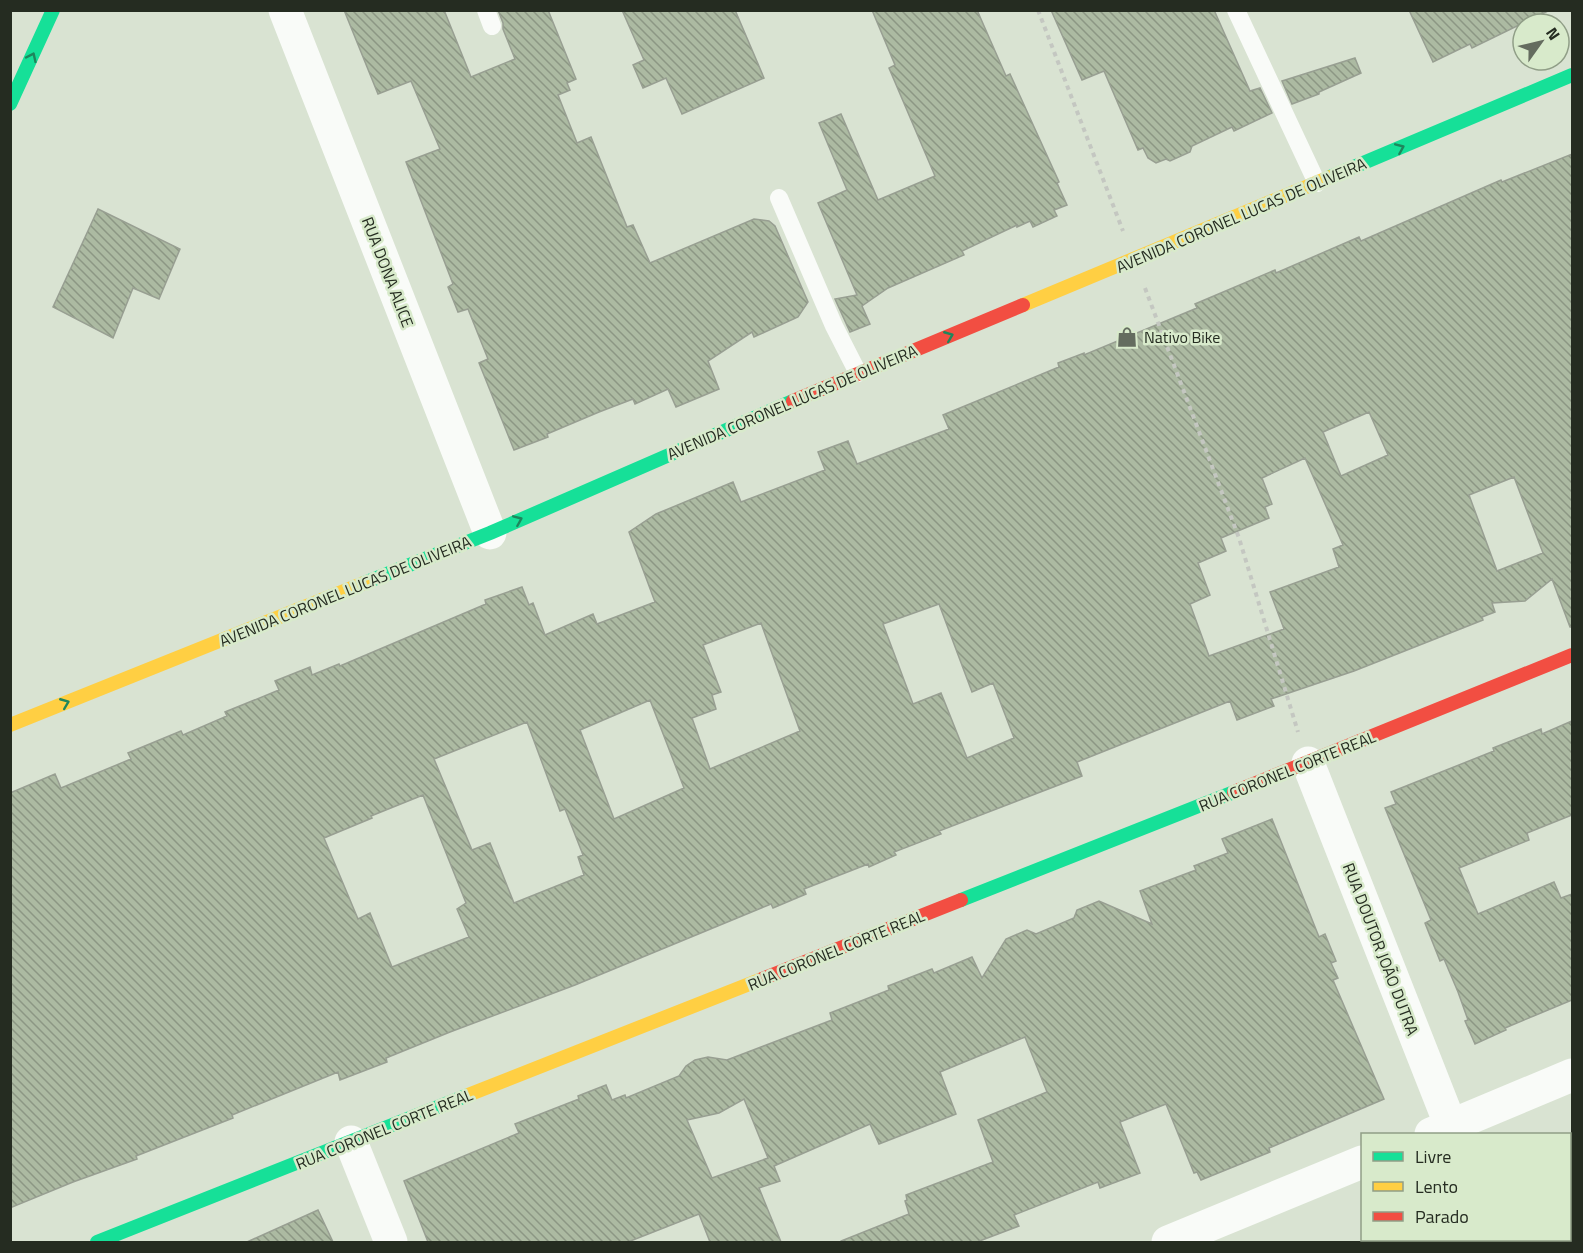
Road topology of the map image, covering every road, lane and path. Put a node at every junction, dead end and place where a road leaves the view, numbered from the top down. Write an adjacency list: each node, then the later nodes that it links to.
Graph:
1 (53, 10): 6 (street, one-way to 1)
2 (285, 10): 11 (street, RUA DONA ALICE)
3 (1038, 10): 9 (path)
4 (1236, 10): 7 (lane)
5 (1572, 75): 7 (street, AVENIDA CORONEL LUCAS DE OLIVEIRA, one-way to 5)
6 (10, 104)
7 (1317, 183): 9 (street, AVENIDA CORONEL LUCAS DE OLIVEIRA)
8 (779, 198): 10 (lane)
9 (1134, 260): 10 (street, AVENIDA CORONEL LUCAS DE OLIVEIRA, one-way to 9); 14 (path)
10 (858, 373): 11 (street, AVENIDA CORONEL LUCAS DE OLIVEIRA, one-way to 10)
11 (490, 533): 13 (street, AVENIDA CORONEL LUCAS DE OLIVEIRA, one-way to 11)
12 (1572, 655): 14 (street, RUA CORONEL CORTE REAL)
13 (10, 725)
14 (1308, 763): 16 (street, RUA DOUTOR JOÃO DUTRA); 17 (street, RUA CORONEL CORTE REAL)
15 (1572, 1075): 16 (street)
16 (1444, 1132)
17 (351, 1142): 19 (street, RUA CORONEL CORTE REAL); 20 (street)
18 (1361, 1162): 21 (street)
19 (97, 1242)
20 (391, 1242)
21 (1168, 1242)

